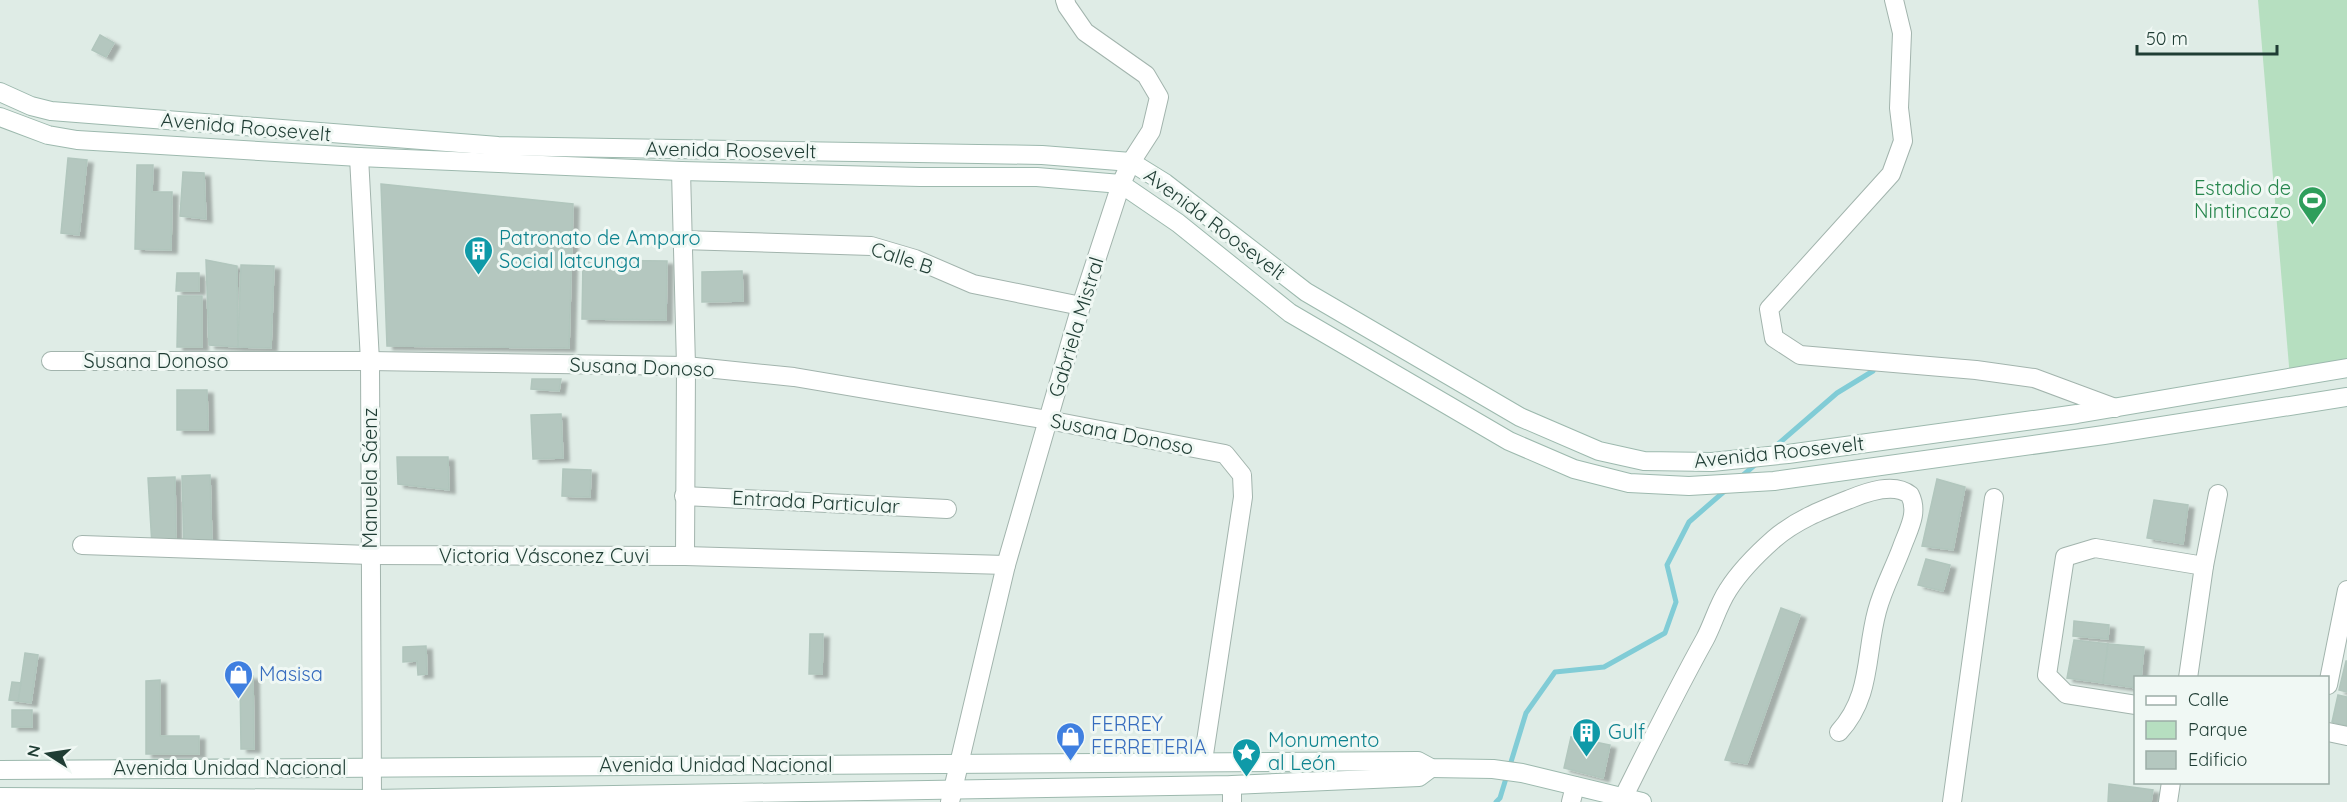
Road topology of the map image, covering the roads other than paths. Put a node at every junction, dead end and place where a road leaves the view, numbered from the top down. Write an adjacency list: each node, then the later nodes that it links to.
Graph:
1 (1065, 0): 6 (street, Gabriela Mistral)
2 (1894, 0): 16 (street)
3 (0, 92): 6 (street, Avenida Roosevelt)
4 (0, 117): 5 (street, Avenida Roosevelt)
5 (359, 157): 7 (street, Avenida Roosevelt); 12 (street, Manuela Sáenz)
6 (1131, 162): 8 (street, Gabriela Mistral); 17 (street, Avenida Roosevelt)
7 (681, 171): 8 (street, Avenida Roosevelt); 9 (street)
8 (1121, 184): 10 (street, Gabriela Mistral); 19 (street, Avenida Roosevelt)
9 (682, 240): 10 (street, Calle B); 13 (street)
10 (1081, 306): 18 (street, Gabriela Mistral)
11 (51, 361): 12 (street, Susana Donoso)
12 (370, 361): 13 (street, Susana Donoso); 25 (street, Manuela Sáenz)
13 (686, 366): 18 (street, Susana Donoso); 21 (street)
14 (2347, 368): 16 (street, Avenida Roosevelt)
15 (2347, 397): 19 (street, Avenida Roosevelt)
16 (2115, 408): 17 (street, Avenida Roosevelt)
17 (2077, 414): 19 (street)
18 (1048, 420): 27 (street, Gabriela Mistral); 36 (street, Susana Donoso)
19 (2081, 438)
20 (2218, 494): 28 (street)
21 (684, 496): 23 (street, Entrada Particular); 26 (street)
22 (1994, 498): 50 (street)
23 (947, 508)
24 (82, 545): 25 (street, Victoria Vásconez Cuvi)
25 (370, 555): 26 (street, Victoria Vásconez Cuvi); 38 (street, Manuela Sáenz)
26 (685, 556): 27 (street, Victoria Vásconez Cuvi)
27 (1006, 565): 37 (street, Gabriela Mistral)
28 (2204, 566): 30 (street); 32 (street)
29 (2347, 590): 31 (street)
30 (2188, 676)
31 (2329, 681)
32 (2134, 705)
33 (1839, 732): 46 (street)
34 (2329, 732): 35 (street)
35 (2347, 736)
36 (1203, 761): 37 (street, Avenida Unidad Nacional); 39 (street, Avenida Unidad Nacional)
37 (960, 763): 38 (street, Avenida Unidad Nacional); 44 (street, Gabriela Mistral)
38 (371, 767): 40 (street, Avenida Unidad Nacional); 47 (street, Manuela Sáenz)
39 (1431, 768): 42 (street, Avenida Unidad Nacional); 43 (street, Avenida Unidad Nacional)
40 (0, 770)
41 (2171, 784): 51 (street)
42 (1232, 793): 44 (street, Avenida Unidad Nacional)
43 (1573, 794): 46 (street, Avenida Unidad Nacional)
44 (951, 795): 47 (street, Avenida Unidad Nacional)
45 (0, 797): 48 (street, Avenida Unidad Nacional)
46 (1623, 798): 49 (street, Avenida Unidad Nacional)
47 (372, 799): 48 (street, Avenida Unidad Nacional)
48 (112, 800)
49 (1642, 802)
50 (1952, 802)
51 (2168, 802)

